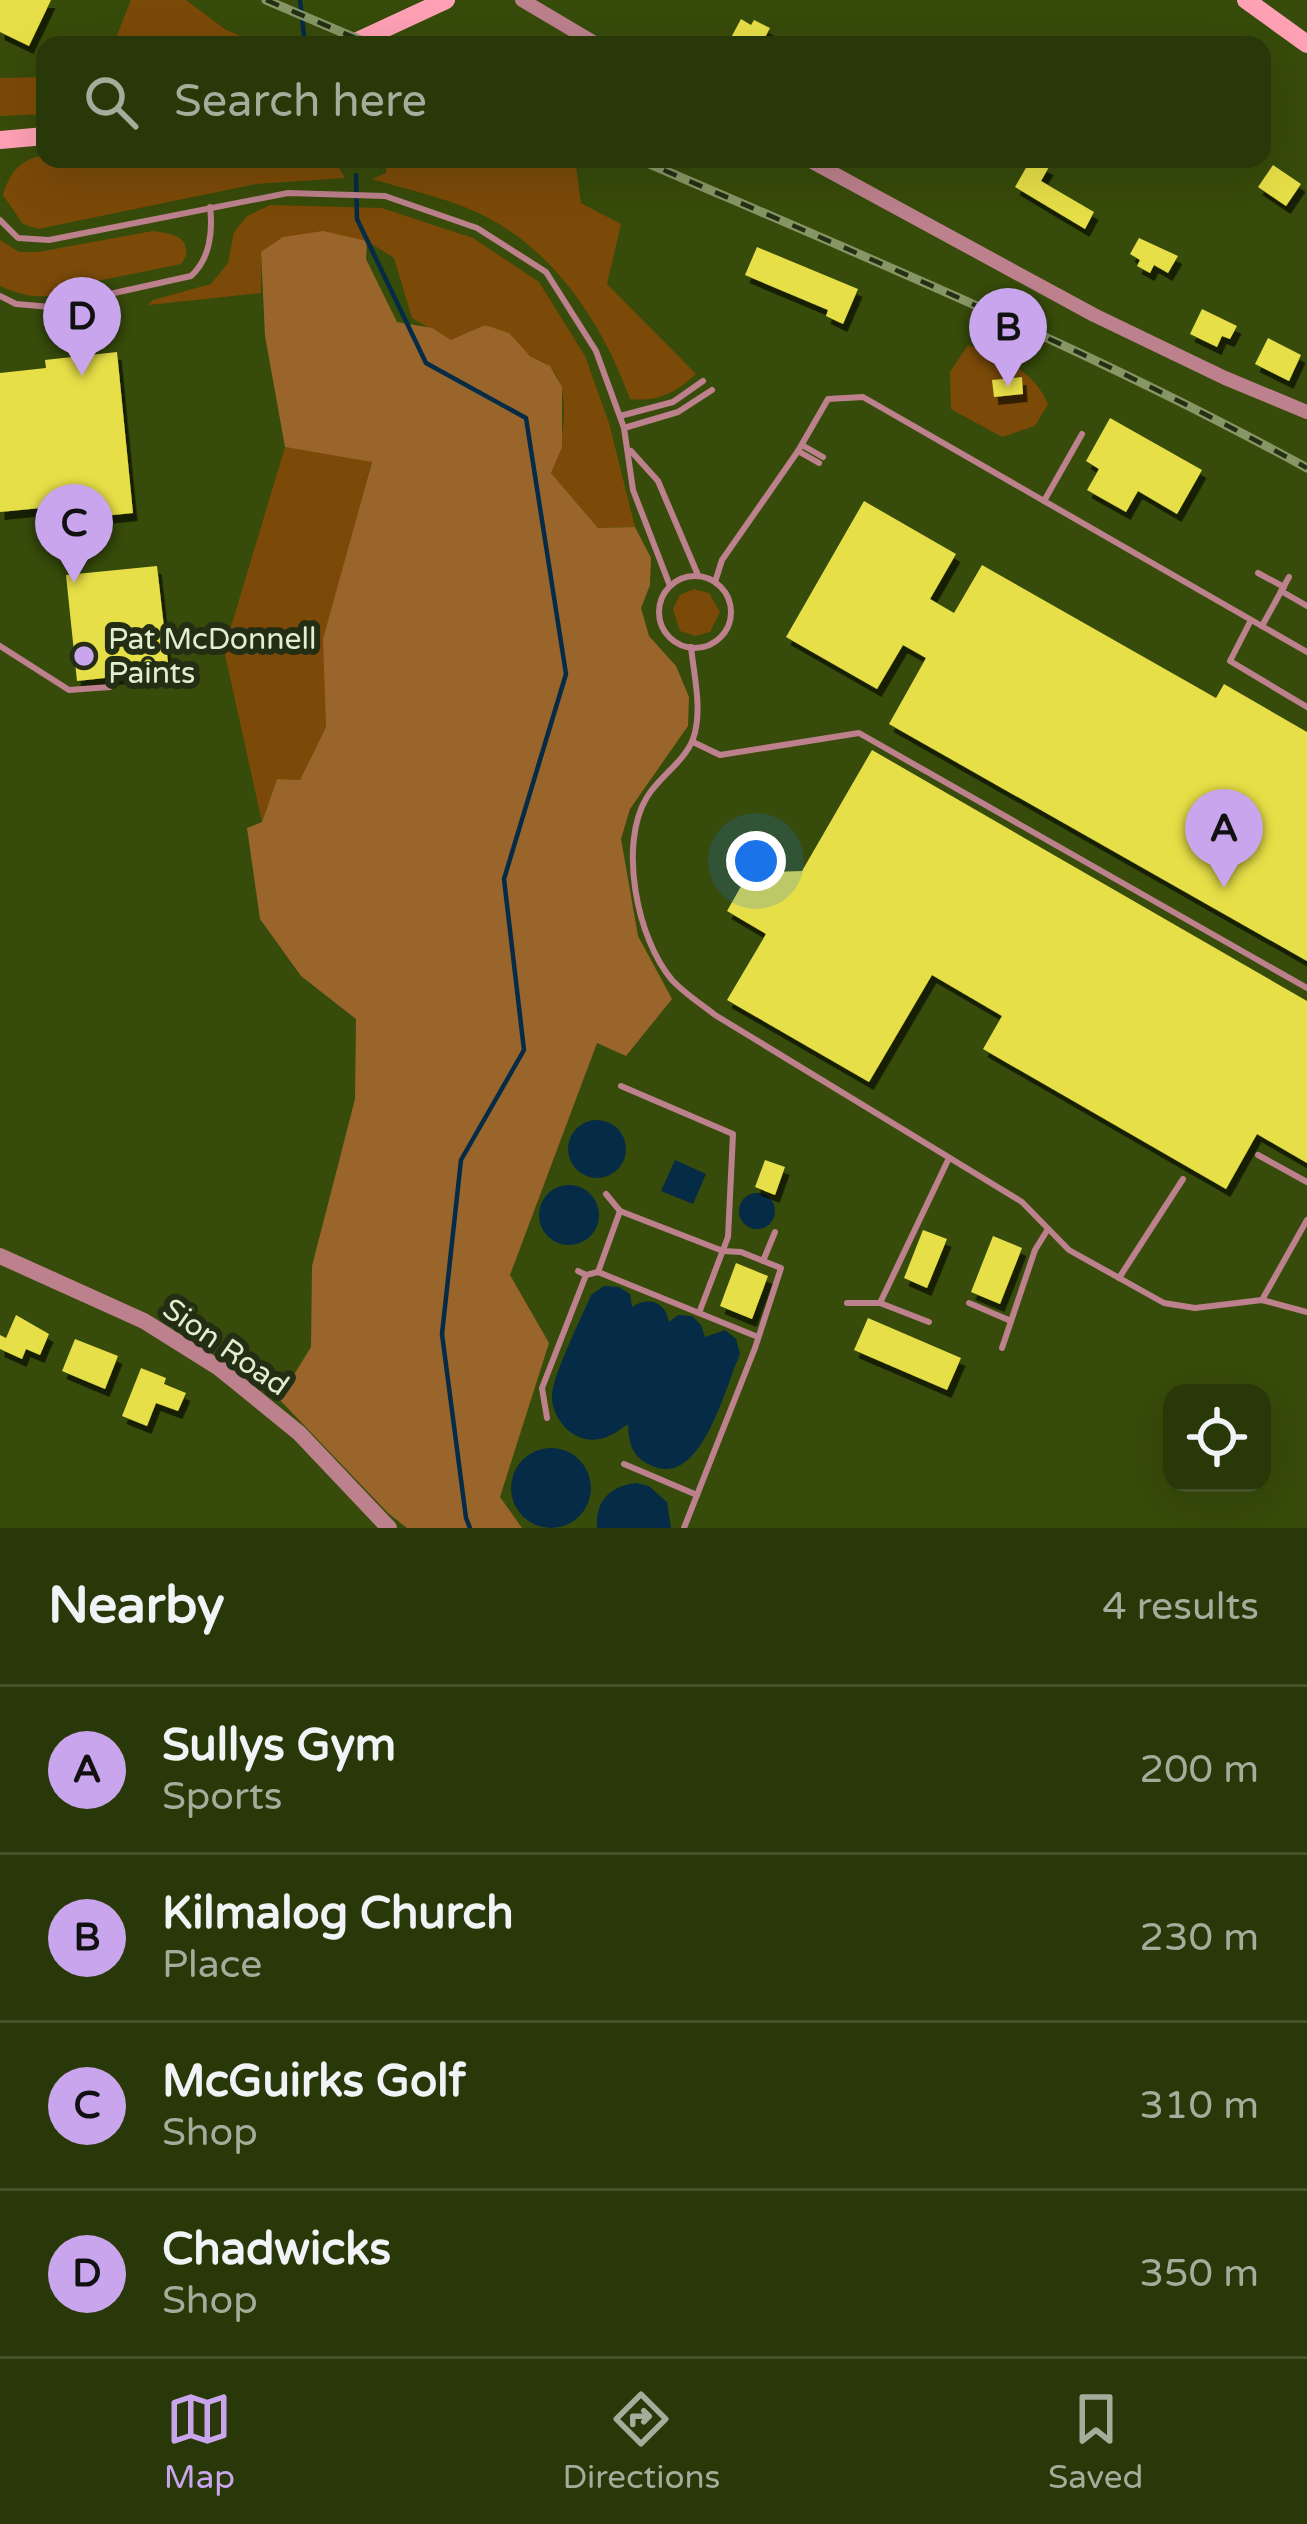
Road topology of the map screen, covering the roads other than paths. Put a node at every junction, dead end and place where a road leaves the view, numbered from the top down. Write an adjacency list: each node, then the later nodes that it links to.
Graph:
1 (446, 0): 4 (main road)
2 (522, 0): 5 (street)
3 (1246, 0): 6 (main road)
4 (368, 36)
5 (583, 36)
6 (1307, 44)
7 (36, 137): 8 (main road)
8 (0, 140)
9 (825, 168): 15 (street)
10 (210, 207): 11 (lane); 12 (lane); 16 (lane)
11 (0, 220)
12 (0, 296)
13 (703, 381): 16 (lane)
14 (712, 390): 17 (lane)
15 (1307, 412)
16 (620, 416): 17 (lane)
17 (624, 428): 19 (lane)
18 (1082, 434): 22 (lane)
19 (629, 448): 24 (lane); 27 (lane)
20 (800, 448): 21 (lane); 22 (lane); 26 (lane)
21 (821, 460)
22 (1044, 501): 30 (lane)
23 (1258, 573): 28 (lane)
24 (698, 576): 26 (lane); 27 (lane)
25 (1289, 577): 28 (lane)
26 (715, 582): 33 (lane)
27 (670, 586): 33 (lane)
28 (1283, 589): 29 (lane); 31 (lane)
29 (1307, 606)
30 (1251, 620): 31 (lane); 36 (lane)
31 (1262, 626): 34 (lane)
32 (0, 646): 35 (lane)
33 (692, 647): 37 (lane)
34 (1307, 652)
35 (110, 687)
36 (1307, 707)
37 (692, 742): 38 (lane); 41 (lane)
38 (1307, 988)
39 (621, 1086): 52 (lane)
40 (1258, 1155): 43 (lane)
41 (949, 1158): 46 (lane); 49 (lane)
42 (1183, 1179): 58 (lane)
43 (1307, 1182)
44 (606, 1193): 45 (lane)
45 (620, 1211): 52 (lane); 57 (lane)
46 (919, 1218): 48 (lane); 55 (lane)
47 (1307, 1220): 51 (lane)
48 (933, 1225)
49 (1048, 1229): 58 (lane); 65 (lane)
50 (775, 1232): 56 (lane)
51 (1303, 1236): 59 (lane)
52 (723, 1251): 56 (lane); 64 (lane)
53 (890, 1251): 55 (lane)
54 (0, 1256): 72 (street, Sion Road)
55 (900, 1256): 61 (lane)
56 (763, 1261): 67 (lane)
57 (598, 1272): 64 (lane); 69 (lane)
58 (1119, 1278): 59 (lane)
59 (1262, 1300): 63 (lane)
60 (847, 1303): 61 (lane)
61 (880, 1303): 66 (lane)
62 (969, 1303): 65 (lane)
63 (1307, 1312)
64 (699, 1313): 67 (lane)
65 (1011, 1321): 68 (lane)
66 (929, 1322)
67 (758, 1337): 71 (lane)
68 (1002, 1348)
69 (547, 1418)
70 (624, 1465): 71 (lane)
71 (697, 1495): 73 (lane)
72 (389, 1528)
73 (684, 1528)

